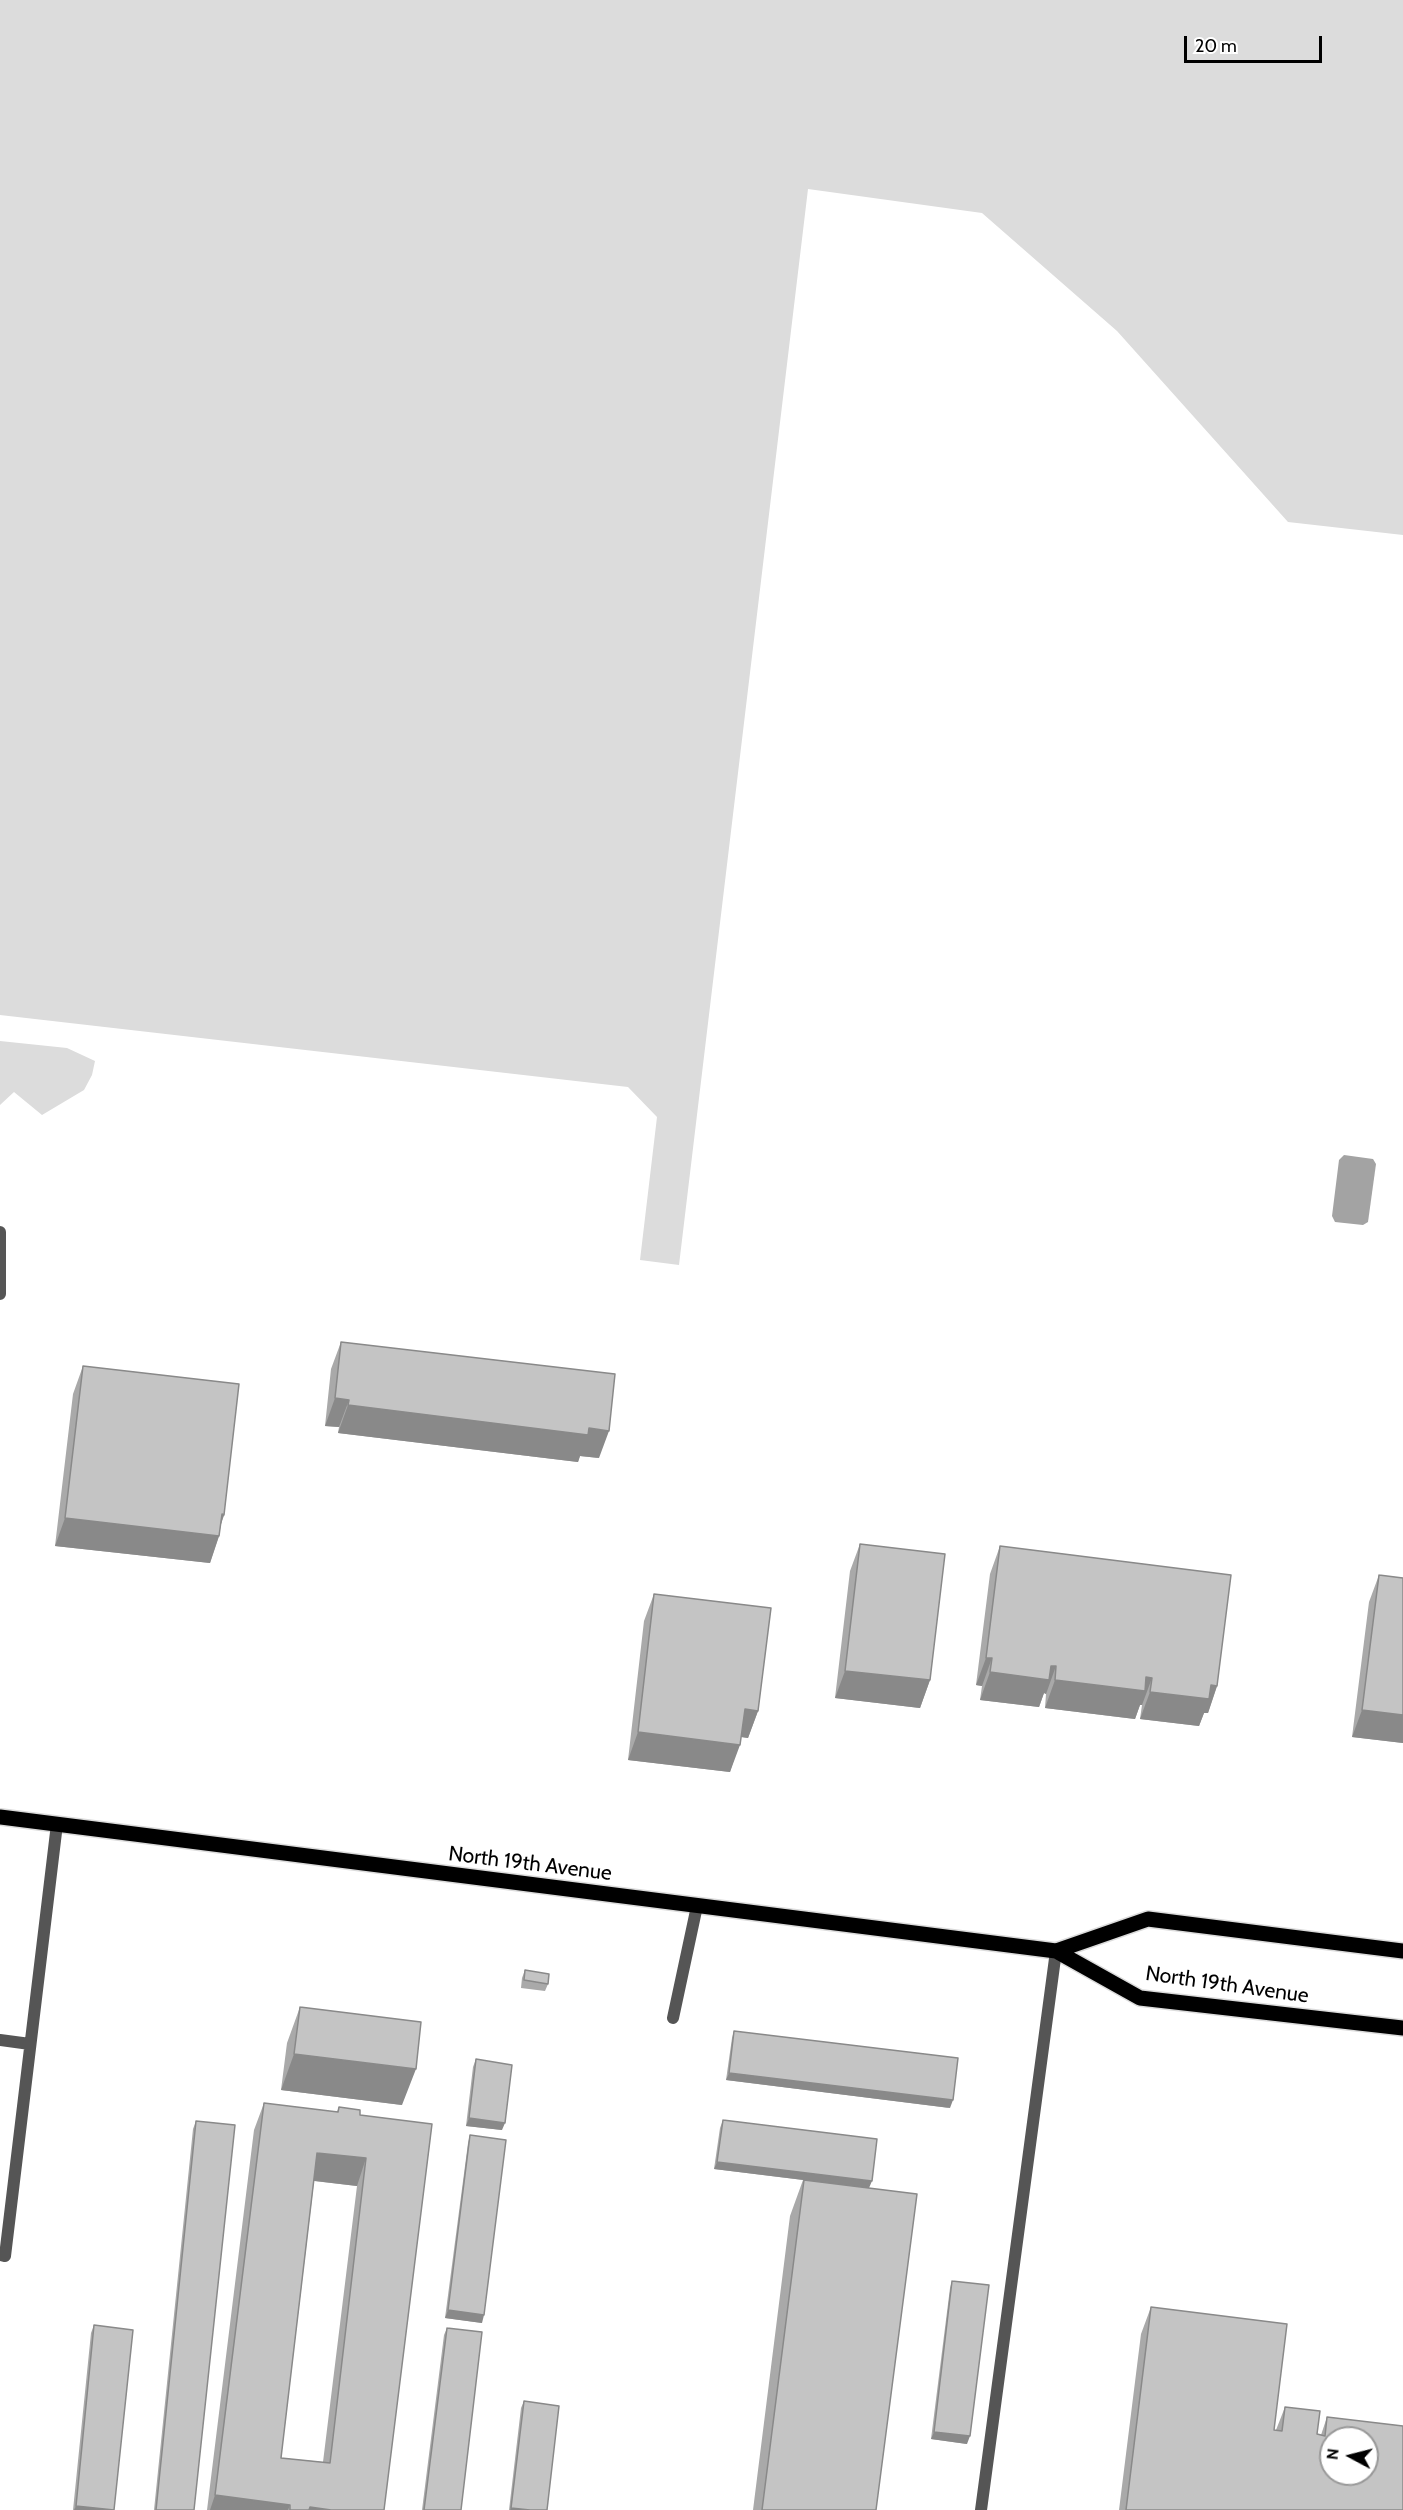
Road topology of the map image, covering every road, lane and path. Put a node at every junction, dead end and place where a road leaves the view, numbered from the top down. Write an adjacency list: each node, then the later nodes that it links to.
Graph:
1 (0, 1232): 2 (lane)
2 (0, 1294)
3 (0, 1817): 4 (main road, North 19th Avenue)
4 (57, 1824): 5 (main road, North 19th Avenue); 11 (lane)
5 (697, 1906): 6 (main road, North 19th Avenue); 8 (lane)
6 (1056, 1951): 7 (main road, North 19th Avenue); 9 (main road, North 19th Avenue); 13 (lane)
7 (1403, 1951)
8 (673, 2018)
9 (1403, 2028)
10 (0, 2040): 11 (lane)
11 (30, 2044): 12 (lane)
12 (0, 2255)
13 (981, 2510)

